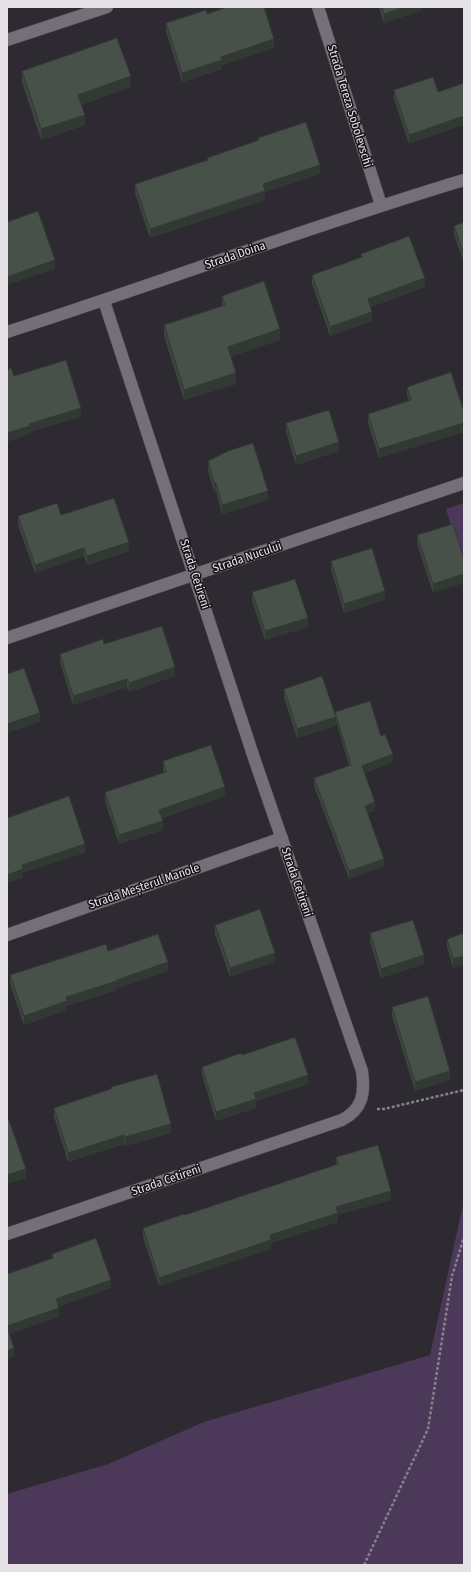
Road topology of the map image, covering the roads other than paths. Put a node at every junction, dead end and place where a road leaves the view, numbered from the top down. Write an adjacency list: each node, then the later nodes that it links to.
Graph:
1 (107, 7): 3 (street)
2 (318, 7): 5 (street, Strada Tereza Sobolevschi)
3 (7, 40)
4 (464, 180): 5 (street, Strada Doina)
5 (381, 205): 6 (street, Strada Doina)
6 (104, 300): 7 (street, Strada Doina); 9 (street, Strada Cetireni)
7 (7, 332)
8 (464, 483): 9 (street, Strada Nucului)
9 (195, 575): 10 (street, Strada Nucului); 11 (street, Strada Cetireni)
10 (7, 638)
11 (282, 838): 12 (street, Strada Meșterul Manole); 13 (street, Strada Cetireni)
12 (7, 934)
13 (7, 1234)

